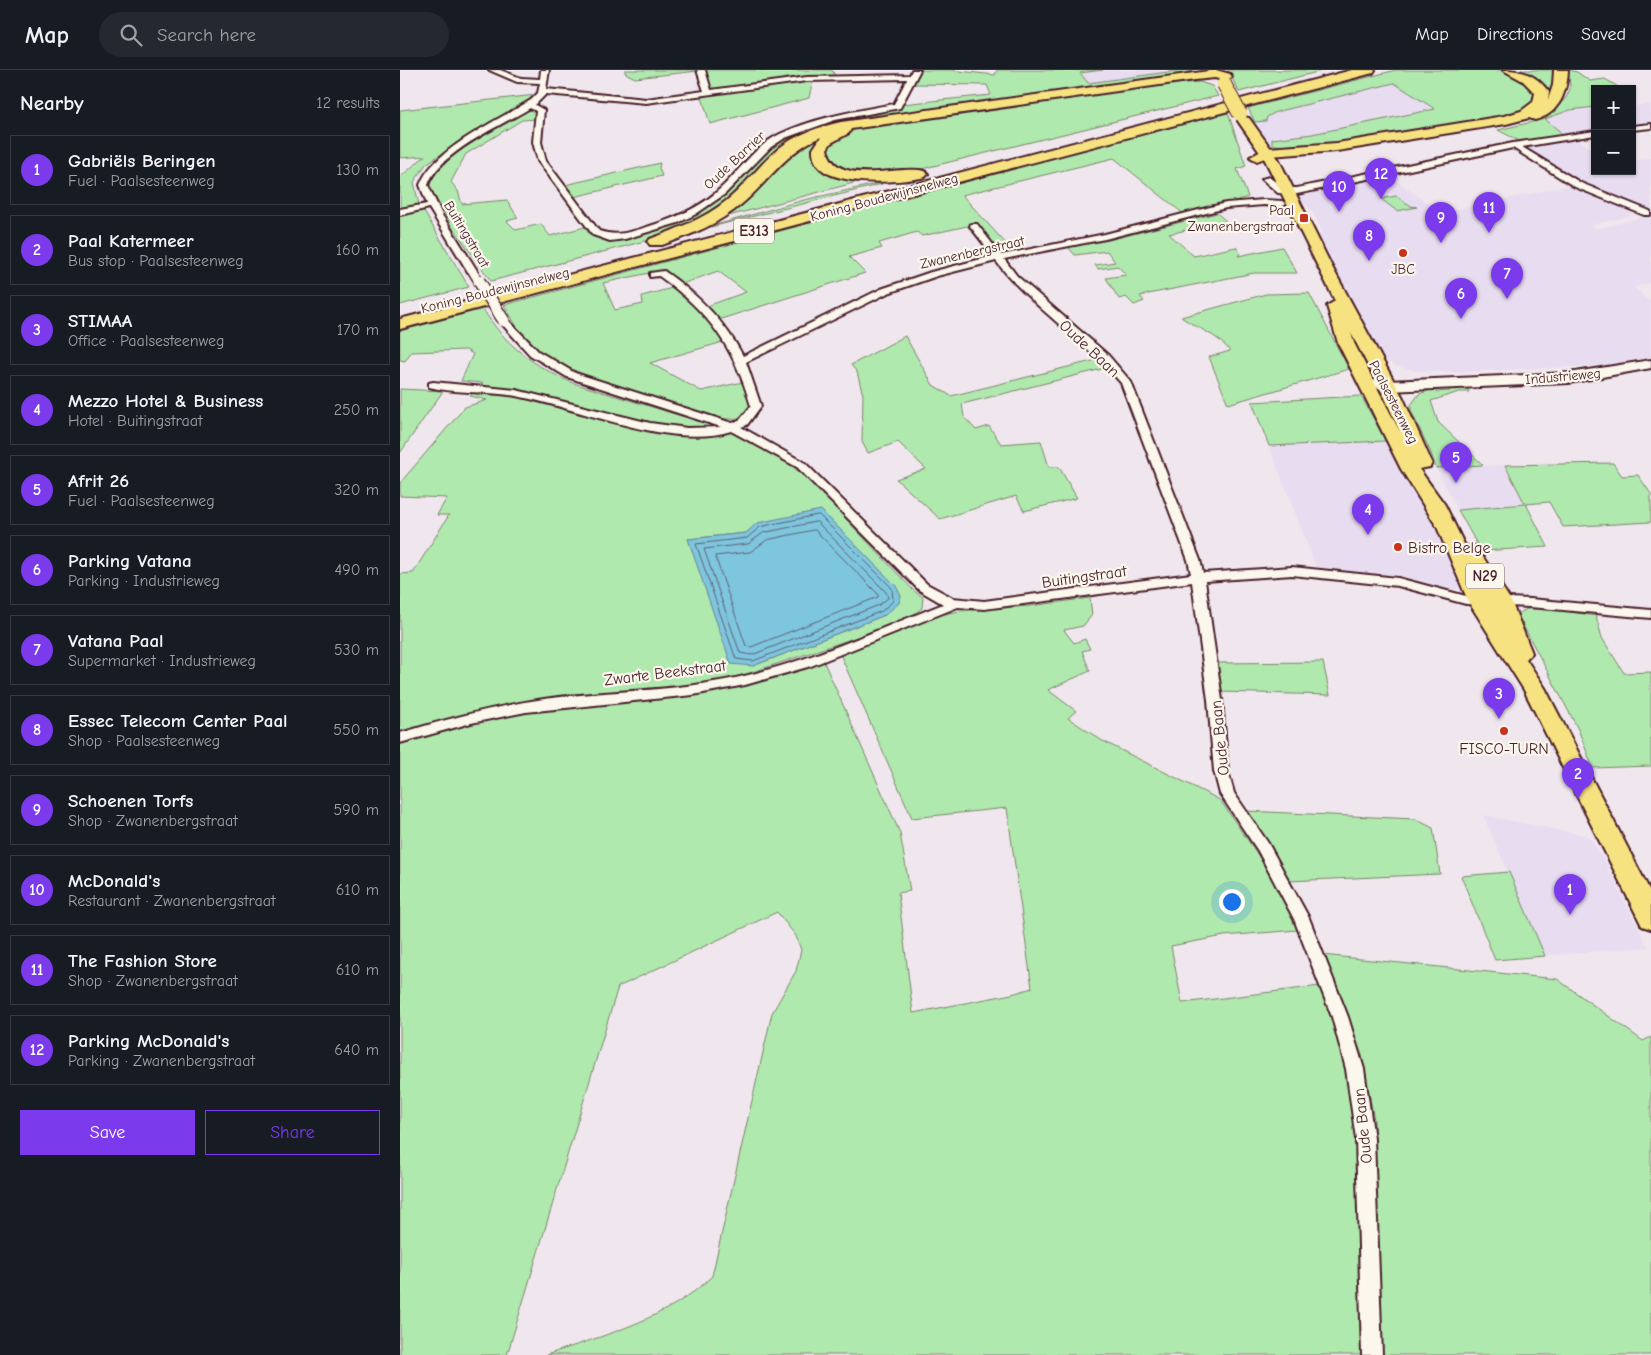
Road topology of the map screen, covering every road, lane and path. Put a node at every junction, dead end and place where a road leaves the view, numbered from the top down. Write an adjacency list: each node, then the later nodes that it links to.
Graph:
1 (492, 70): 12 (street)
2 (545, 70): 12 (street, Buitingstraat)
3 (701, 70): 14 (street)
4 (1368, 70): 10 (highway, Koning Boudewijnsnelweg / E313)
5 (1381, 70): 10 (highway)
6 (1510, 70): 20 (highway)
7 (1561, 70): 20 (highway)
8 (1197, 73): 11 (highway); 30 (highway)
9 (914, 74): 14 (street); 15 (street, Oude Barrier)
10 (1342, 74): 21 (highway, Koning Boudewijnsnelweg / E313); 34 (highway, Koning Boudewijnsnelweg / E313)
11 (1220, 76): 20 (main road, Paalsesteenweg / N29, bridge); 21 (highway)
12 (544, 81): 13 (street, Buitingstraat)
13 (542, 91): 14 (street); 15 (street, Buitingstraat)
14 (708, 92)
15 (530, 105): 24 (street, Buitingstraat)
16 (1651, 126): 17 (street)
17 (1636, 128)
18 (1591, 134): 19 (street, Zwanenbergstraat)
19 (1514, 145): 23 (street, Zwanenbergstraat); 27 (street)
20 (1265, 157): 22 (main road, Paalsesteenweg / N29); 23 (main road, Paalsesteenweg / N29)
21 (986, 163): 30 (highway, Koning Boudewijnsnelweg / E313)
22 (1269, 185): 23 (main road, Paalsesteenweg / N29); 25 (street, Zwanenbergstraat)
23 (1285, 198): 25 (street, Zwanenbergstraat); 32 (main road, Paalsesteenweg / N29); 37 (main road, Paalsesteenweg / N29)
24 (432, 205): 26 (street); 40 (street, Buitingstraat, bridge)
25 (1221, 208): 29 (street, Zwanenbergstraat)
26 (400, 212)
27 (1647, 213)
28 (974, 226): 29 (street, Oude Baan)
29 (999, 258): 35 (street, Zwanenbergstraat); 41 (street, Oude Baan)
30 (589, 266): 33 (highway, Koning Boudewijnsnelweg / E313)
31 (653, 275): 35 (street)
32 (1335, 306): 37 (main road, Paalsesteenweg / N29); 39 (main road, Paalsesteenweg / N29)
33 (400, 315)
34 (400, 324)
35 (742, 360): 40 (street)
36 (1651, 364): 37 (main road, Industrieweg)
37 (1383, 382): 39 (main road, Paalsesteenweg / N29); 43 (main road, Paalsesteenweg / N29)
38 (433, 385): 40 (street)
39 (1386, 420): 42 (main road, Paalsesteenweg / N29)
40 (733, 427): 44 (street, Buitingstraat)
41 (1198, 577): 42 (street, Buitingstraat); 44 (street, Buitingstraat); 49 (street, Oude Baan)
42 (1478, 600): 43 (street, Buitingstraat); 46 (main road, Paalsesteenweg / N29)
43 (1501, 602): 45 (street, Buitingstraat); 46 (main road, Paalsesteenweg / N29)
44 (954, 604): 47 (street, Zwarte Beekstraat)
45 (1651, 614)
46 (1534, 688): 48 (main road, Paalsesteenweg / N29)
47 (400, 738)
48 (1651, 918)
49 (1372, 1355)

